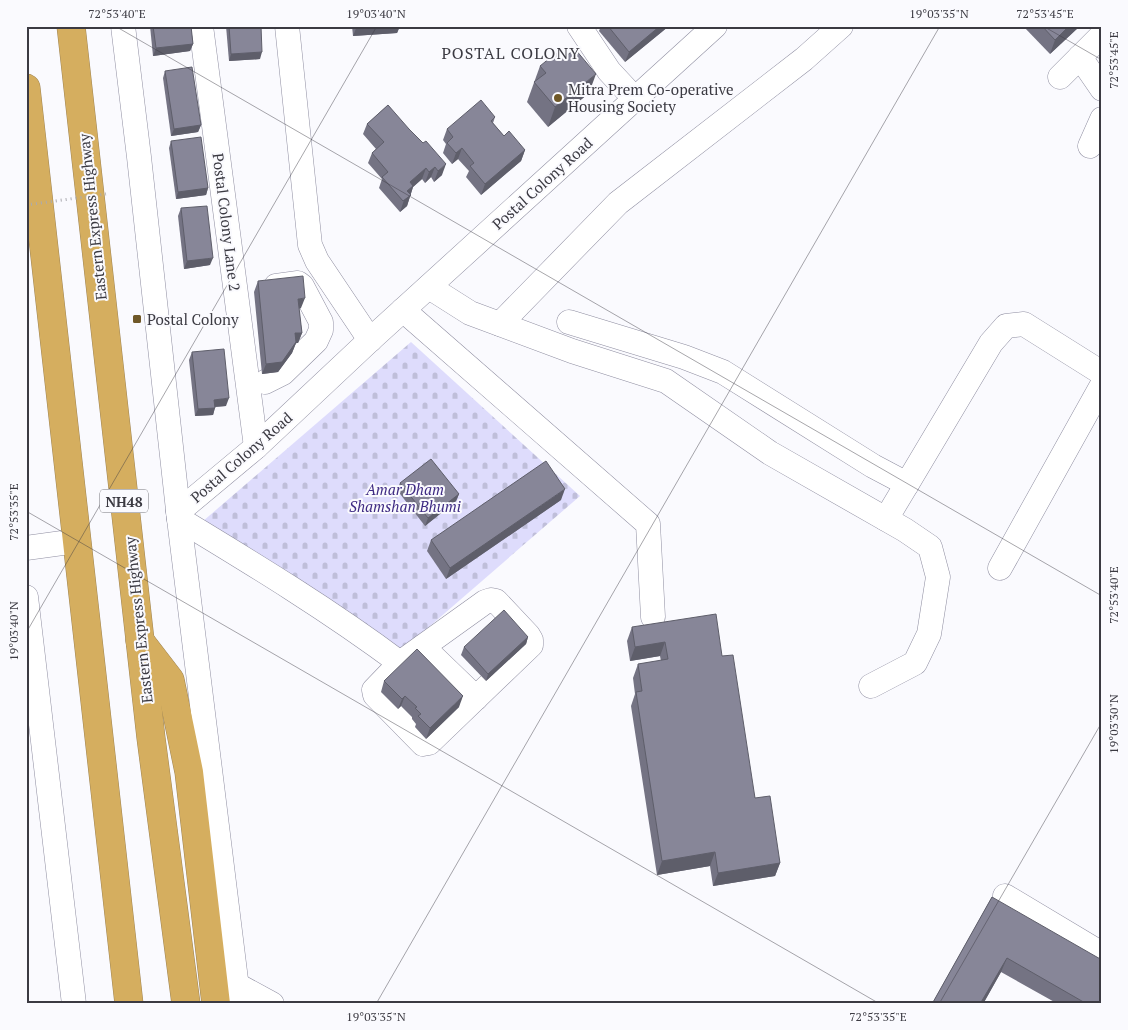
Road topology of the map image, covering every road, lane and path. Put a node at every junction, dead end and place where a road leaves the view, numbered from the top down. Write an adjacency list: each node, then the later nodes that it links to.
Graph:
1 (71, 26): 40 (highway, Eastern Express Highway / NH48)
2 (123, 26): 33 (street)
3 (201, 26): 31 (street, Postal Colony Lane 2)
4 (287, 26): 18 (street)
5 (579, 26): 13 (street)
6 (715, 26): 13 (street, Postal Colony Road)
7 (841, 26): 24 (street)
8 (1102, 35): 9 (street)
9 (1080, 57): 10 (street); 12 (street)
10 (1060, 77)
11 (26, 88): 35 (highway)
12 (1102, 89)
13 (635, 99): 19 (street, Postal Colony Road)
14 (1102, 119): 15 (street)
15 (1090, 146)
16 (106, 194): 17 (path, bridge)
17 (26, 204)
18 (327, 278): 21 (street); 25 (street)
19 (429, 287): 22 (street, Postal Colony Road); 24 (street)
20 (259, 288): 21 (street)
21 (304, 290): 26 (street)
22 (403, 310): 25 (street, Postal Colony Road); 39 (street)
23 (569, 322): 32 (street)
24 (500, 324): 34 (street)
25 (370, 340): 27 (street, Postal Colony Road)
26 (316, 341): 27 (street); 29 (street)
27 (340, 368): 31 (street, Postal Colony Road)
28 (1102, 373): 32 (street)
29 (265, 382)
30 (1102, 385): 37 (street)
31 (256, 447): 33 (street, Postal Colony Road)
32 (907, 484): 34 (street)
33 (179, 516): 42 (street); 47 (street)
34 (886, 519): 43 (street)
35 (77, 541): 36 (street); 49 (highway)
36 (26, 548)
37 (1000, 568)
38 (26, 597): 48 (street)
39 (652, 617)
40 (140, 641): 50 (highway, Eastern Express Highway / NH48); 51 (highway)
41 (423, 647): 42 (street); 44 (street); 44 (street)
42 (400, 663): 44 (street)
43 (871, 686)
44 (476, 698)
45 (1005, 896): 46 (street)
46 (1102, 954)
47 (238, 994): 52 (street)
48 (74, 1004)
49 (129, 1004)
50 (186, 1004)
51 (216, 1004)
52 (272, 1004)

